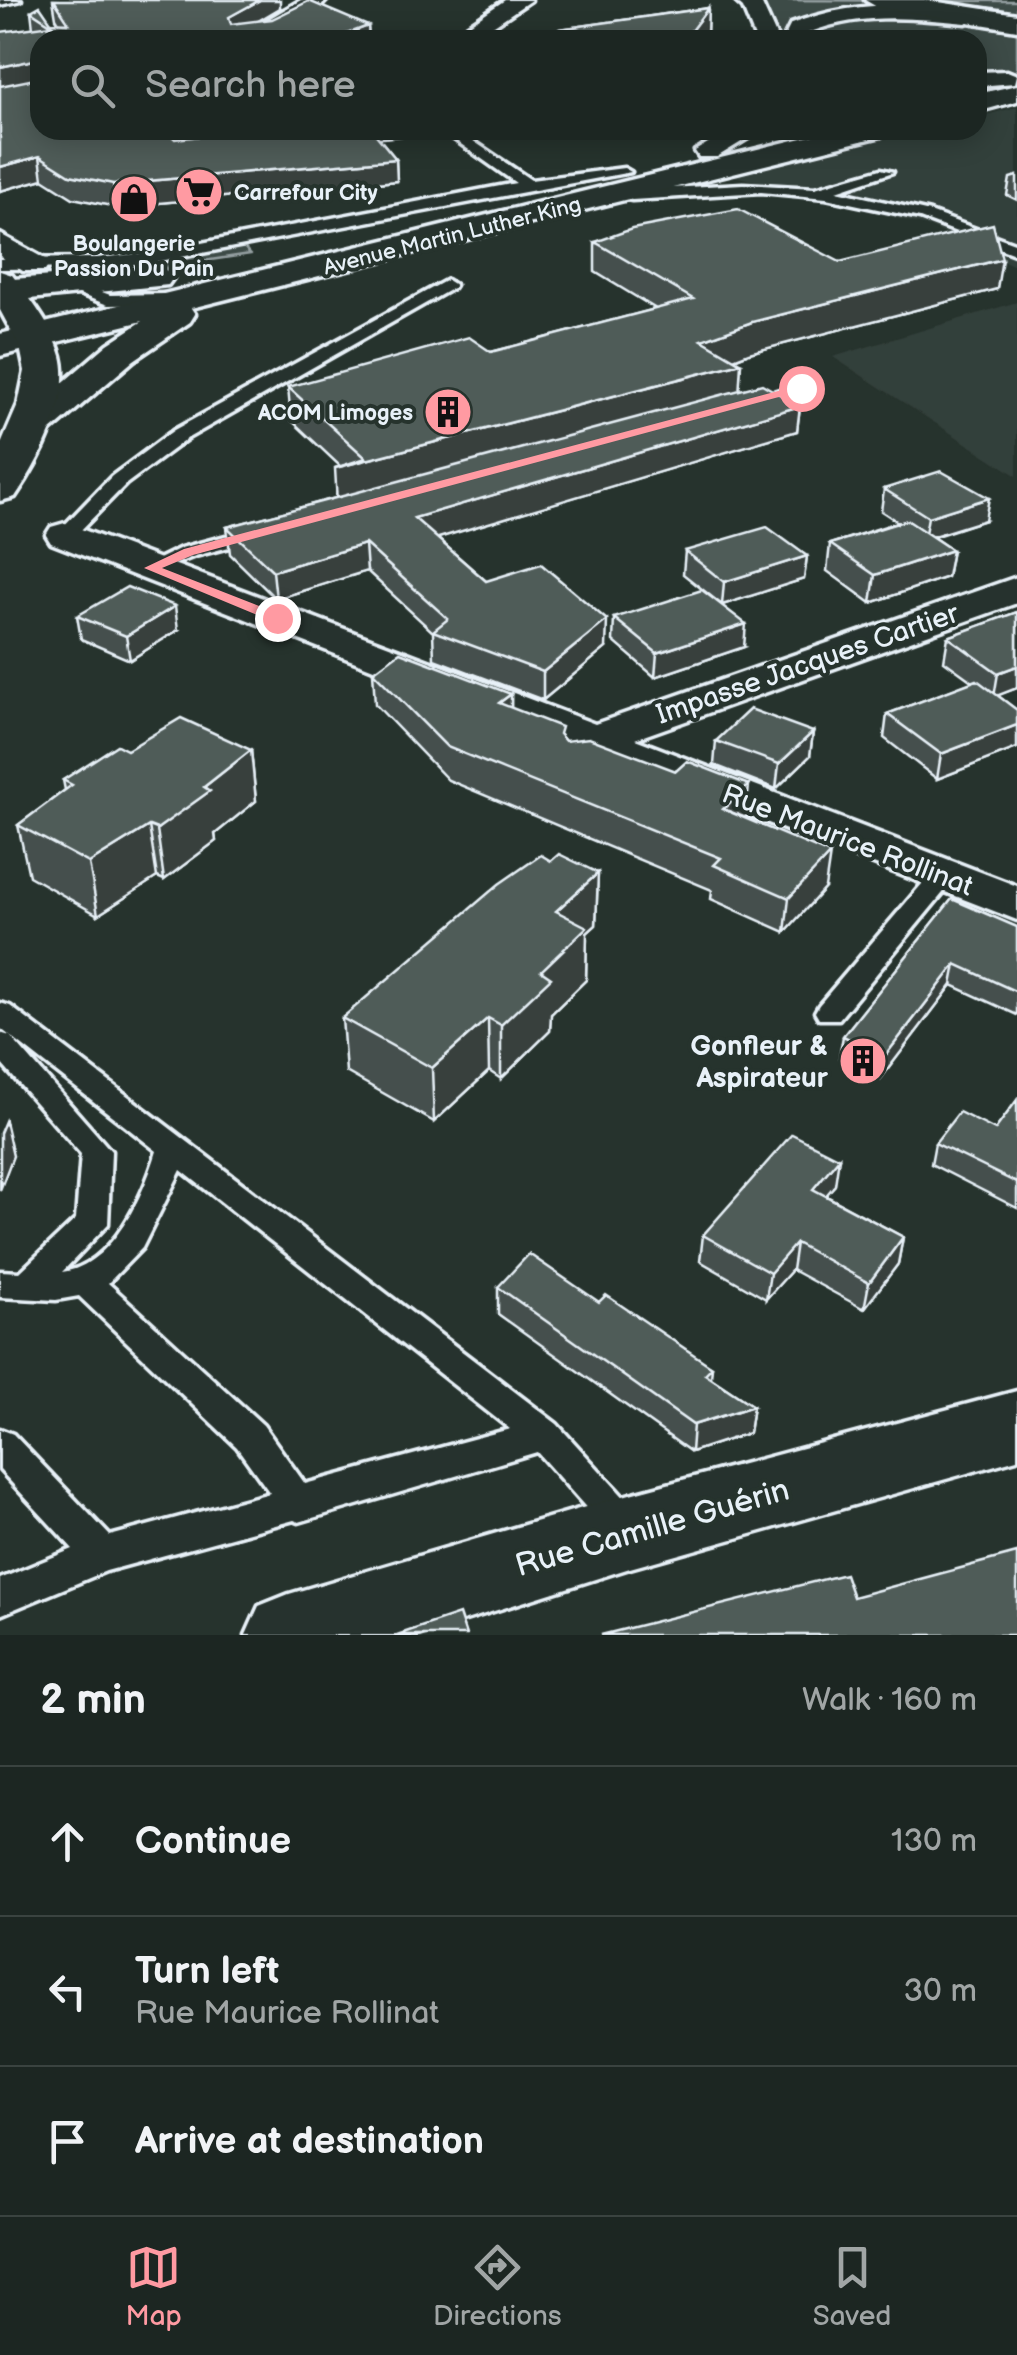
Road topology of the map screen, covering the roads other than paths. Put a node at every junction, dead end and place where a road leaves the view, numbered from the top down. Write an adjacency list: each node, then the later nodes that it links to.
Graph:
1 (16, 0): 8 (lane)
2 (316, 0): 11 (street)
3 (520, 0): 12 (street)
4 (746, 0): 13 (street)
5 (877, 0): 9 (main road)
6 (1009, 0): 7 (main road)
7 (1017, 1)
8 (0, 2)
9 (984, 18): 10 (main road); 14 (street)
10 (1017, 22)
11 (262, 30)
12 (473, 30)
13 (762, 30)
14 (799, 30)
15 (987, 82): 16 (main road)
16 (1014, 82): 17 (main road)
17 (987, 97)
18 (463, 140): 25 (lane)
19 (729, 140): 22 (street)
20 (753, 140): 22 (main road, Avenue Martin Luther King)
21 (823, 140): 24 (main road, Avenue Martin Luther King)
22 (708, 151): 24 (main road, Avenue Martin Luther King)
23 (886, 172): 26 (lane)
24 (619, 183): 25 (lane); 26 (lane); 27 (main road, Avenue Martin Luther King); 34 (main road, Avenue Martin Luther King)
25 (528, 185): 27 (lane); 30 (lane)
26 (810, 194): 29 (lane)
27 (440, 219): 32 (main road, Avenue Martin Luther King)
28 (0, 243): 30 (street)
29 (1017, 250)
30 (34, 265): 31 (lane); 32 (lane)
31 (1, 282): 32 (main road, Avenue Martin Luther King); 35 (main road)
32 (68, 285): 34 (lane)
33 (447, 285): 41 (lane)
34 (213, 292): 35 (main road, Avenue Martin Luther King); 38 (main road)
35 (16, 340): 38 (main road)
36 (801, 388): 37 (lane)
37 (729, 408)
38 (30, 428): 39 (main road)
39 (0, 488)
40 (285, 526): 42 (lane)
41 (64, 534): 42 (street, Rue Maurice Rollinat)
42 (150, 568): 44 (street, Rue Maurice Rollinat)
43 (1017, 589): 44 (street, Impasse Jacques Cartier)
44 (592, 751): 45 (street, Rue Maurice Rollinat)
45 (942, 876): 46 (street, Rue Maurice Rollinat); 47 (lane)
46 (1017, 904)
47 (829, 1012)
48 (0, 1013): 50 (lane)
49 (0, 1044): 52 (lane)
50 (174, 1144): 51 (lane); 54 (lane)
51 (84, 1281): 52 (lane); 56 (lane)
52 (14, 1284)
53 (1017, 1425): 57 (main road, Rue Camille Guérin)
54 (544, 1435): 56 (lane); 57 (lane)
55 (0, 1445): 58 (lane)
56 (299, 1505): 58 (lane)
57 (630, 1531): 60 (main road, Rue Camille Guérin)
58 (102, 1555): 59 (lane)
59 (0, 1598)
60 (288, 1635)

